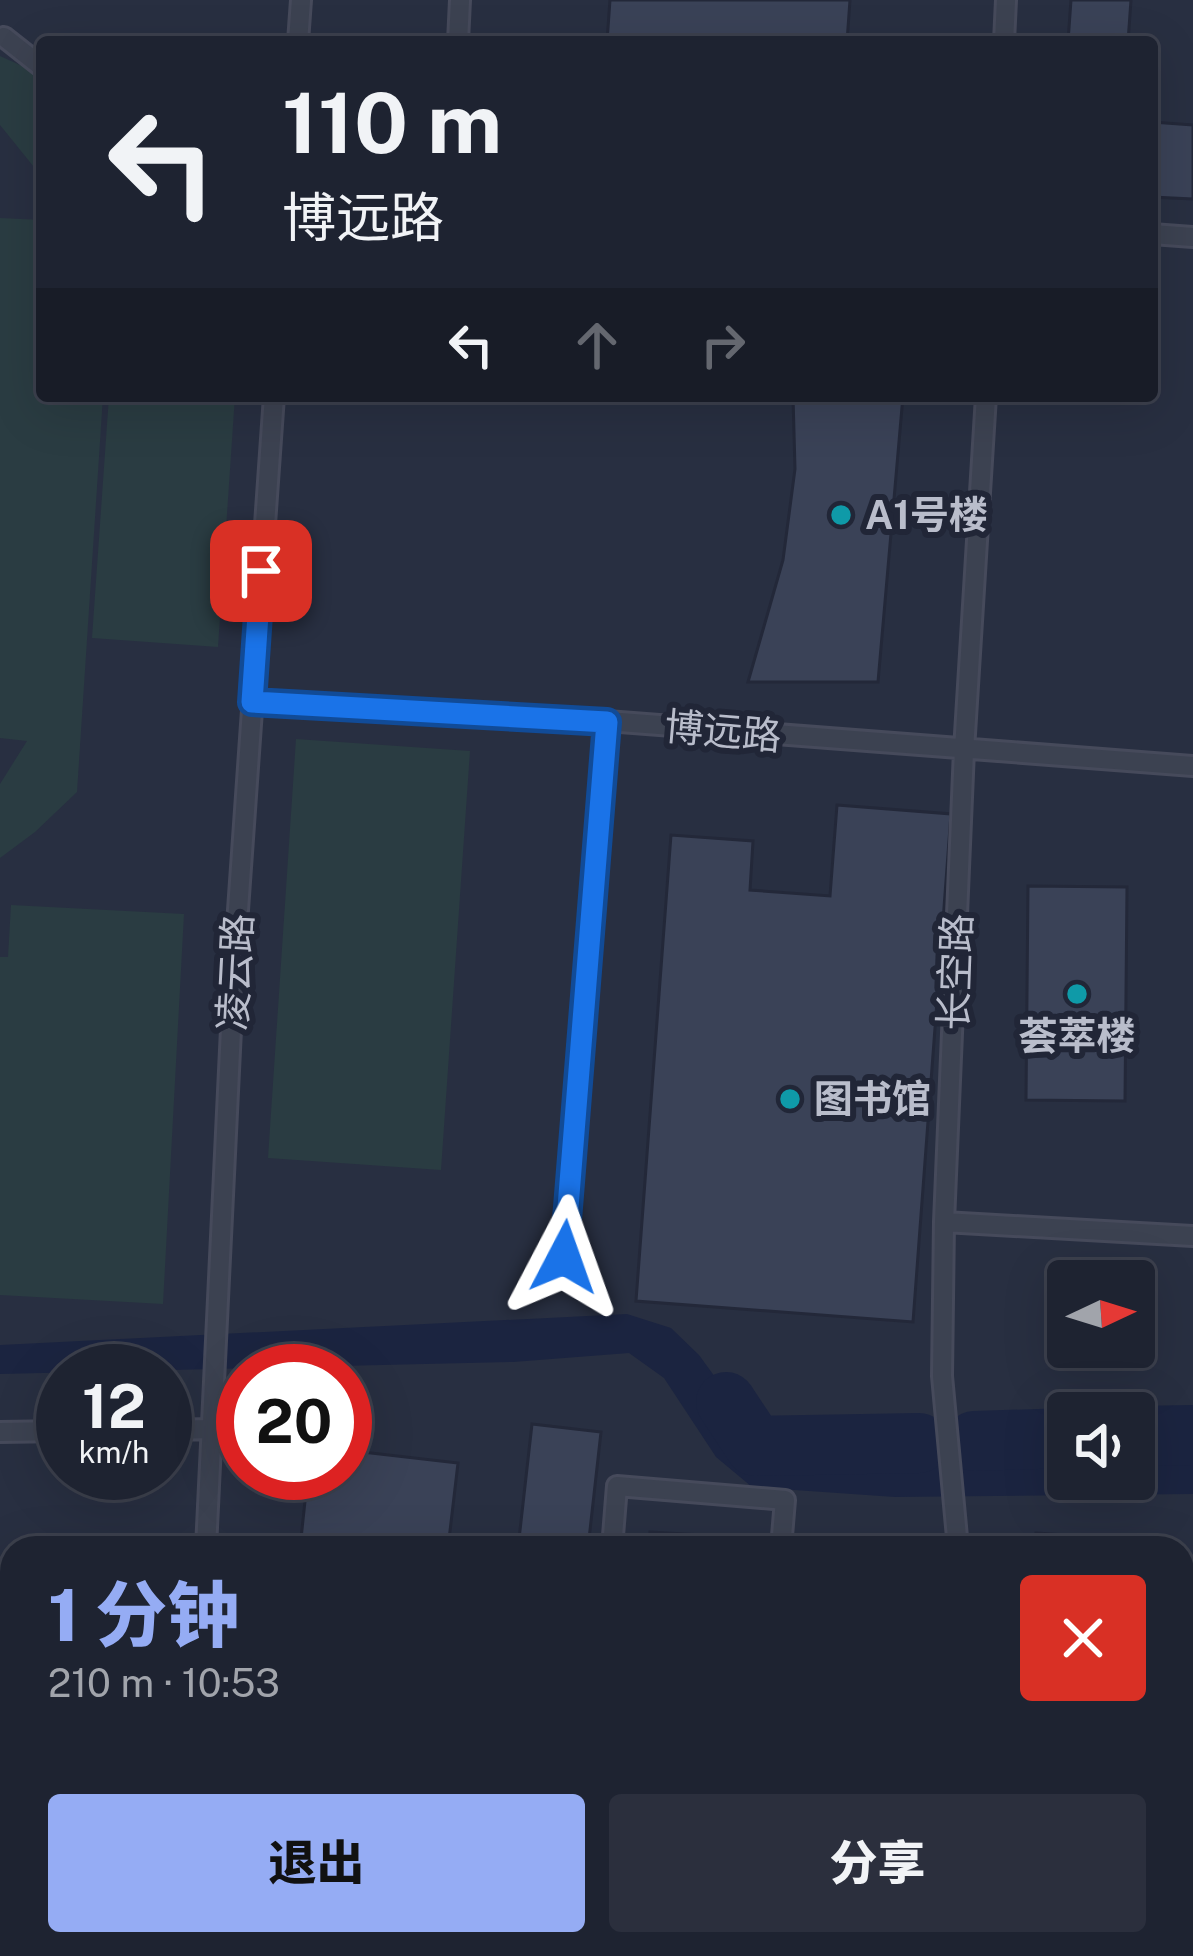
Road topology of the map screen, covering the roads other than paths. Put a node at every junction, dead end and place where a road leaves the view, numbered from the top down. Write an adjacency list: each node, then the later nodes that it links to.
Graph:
1 (301, 0): 4 (lane)
2 (460, 0): 5 (lane)
3 (1006, 0): 6 (lane)
4 (298, 36)
5 (458, 36)
6 (1004, 36)
7 (4, 37): 8 (lane)
8 (36, 62)
9 (1158, 234): 10 (lane)
10 (1193, 237)
11 (274, 402): 13 (lane, 凌云路)
12 (986, 402): 15 (lane, 长空路)
13 (252, 702): 14 (lane, 博远路); 21 (lane, 凌云路)
14 (607, 722): 15 (lane, 博远路); 19 (lane)
15 (964, 750): 16 (lane, 博远路); 17 (lane, 长空路)
16 (1193, 766)
17 (944, 1222): 18 (lane); 27 (lane, 长空路)
18 (1193, 1236)
19 (564, 1257)
20 (192, 1429): 21 (lane)
21 (211, 1429): 24 (lane, 凌云路)
22 (36, 1431): 23 (lane)
23 (0, 1432)
24 (207, 1536)
25 (613, 1536): 26 (lane)
26 (782, 1536)
27 (957, 1536)

